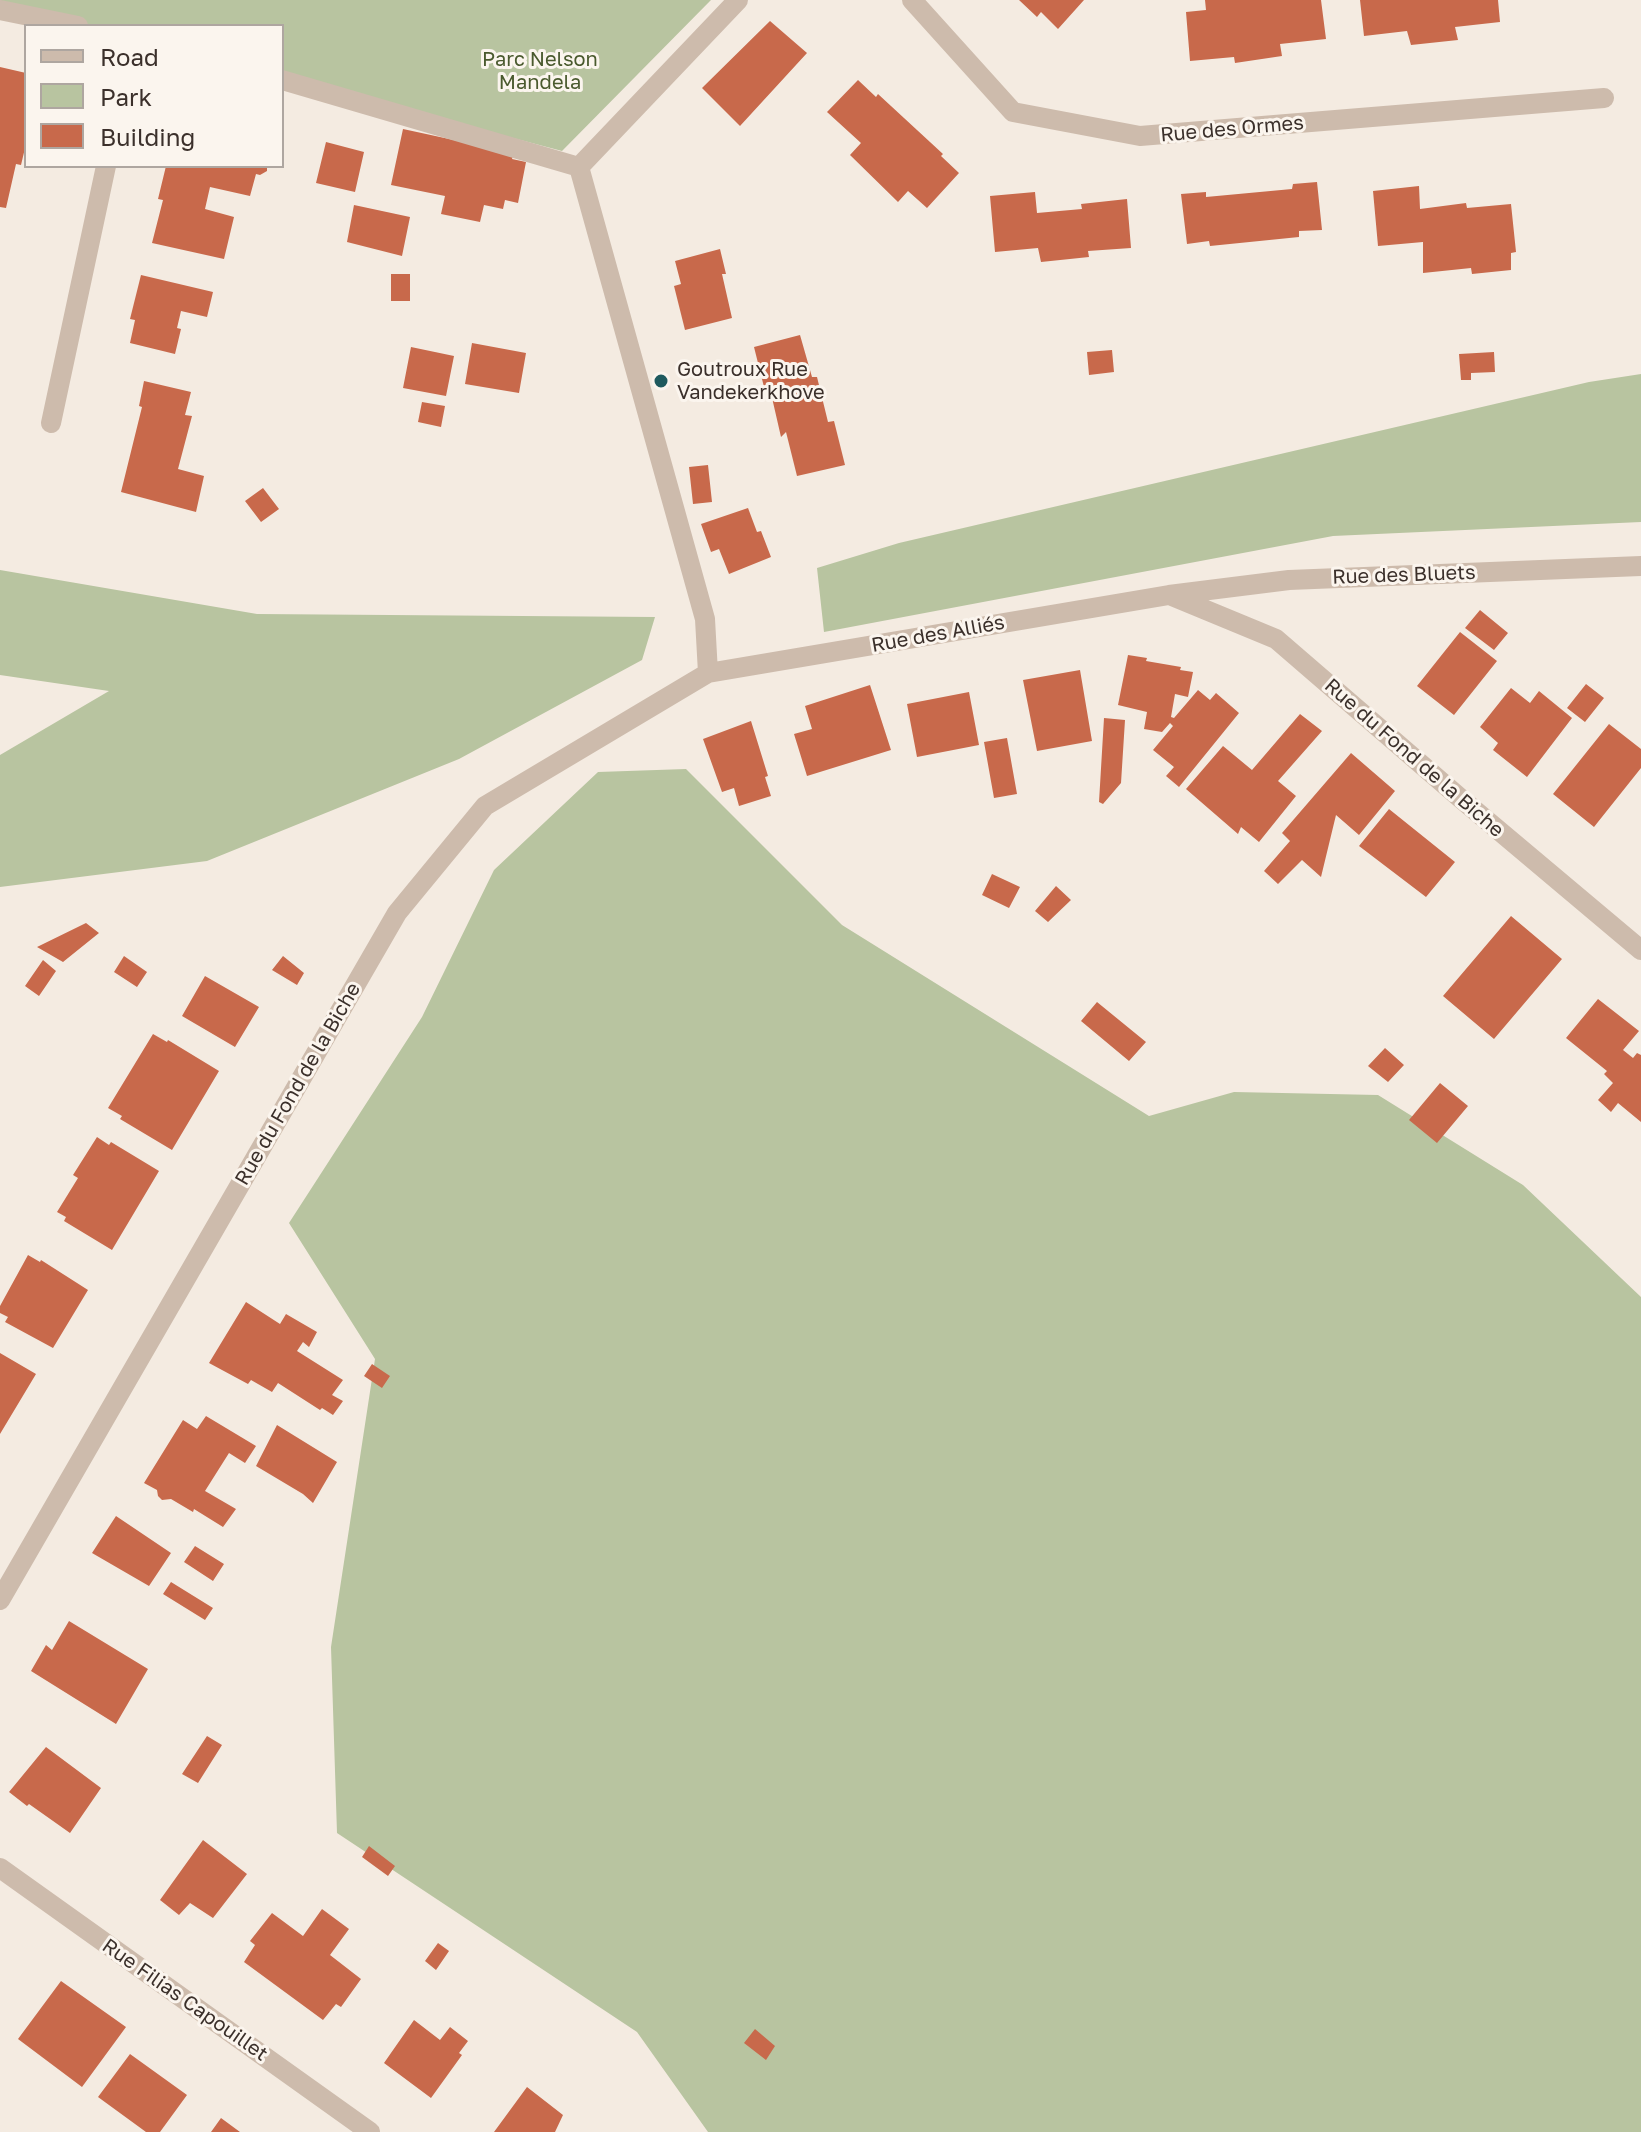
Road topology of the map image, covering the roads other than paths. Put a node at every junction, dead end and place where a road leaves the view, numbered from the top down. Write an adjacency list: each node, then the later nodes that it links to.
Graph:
1 (738, 0): 7 (street)
2 (912, 0): 6 (street, Rue des Ormes)
3 (0, 10): 4 (street)
4 (68, 24)
5 (284, 81): 7 (street)
6 (1604, 98)
7 (579, 167): 12 (street)
8 (106, 168): 9 (street)
9 (51, 423)
10 (1641, 566): 11 (street, Rue des Bluets)
11 (1169, 595): 12 (street, Rue des Alliés); 13 (street, Rue du Fond de la Biche)
12 (708, 673): 14 (street, Rue du Fond de la Biche)
13 (1641, 950)
14 (0, 1600)
15 (0, 1868): 16 (street, Rue Filias Capouillet)
16 (370, 2132)

